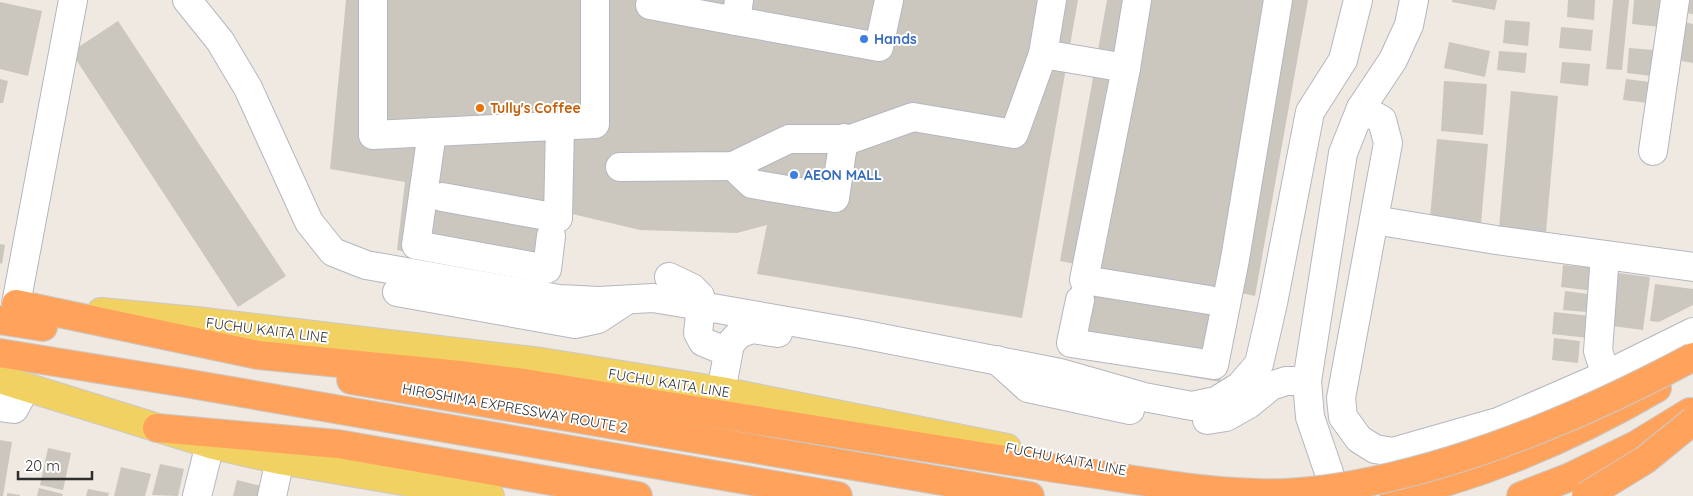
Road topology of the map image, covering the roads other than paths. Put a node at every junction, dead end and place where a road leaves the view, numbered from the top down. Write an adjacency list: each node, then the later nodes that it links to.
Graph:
1 (74, 0): 36 (street)
2 (187, 0): 32 (street)
3 (373, 0): 18 (street)
4 (595, 0): 17 (street)
5 (889, 0): 13 (street)
6 (1137, 0): 15 (street)
7 (1278, 0): 33 (street)
8 (1358, 0): 21 (street)
9 (1414, 0): 16 (street)
10 (1675, 0): 20 (street)
11 (1048, 1): 14 (street)
12 (650, 5): 13 (street)
13 (737, 10)
14 (1043, 54): 15 (street); 19 (street)
15 (1126, 68): 34 (street)
16 (1361, 108): 25 (street); 26 (street)
17 (560, 126): 18 (street); 24 (street)
18 (432, 132): 27 (street)
19 (844, 138): 22 (street); 22 (street)
20 (1653, 151)
21 (1300, 165): 25 (street); 42 (street)
22 (733, 166): 23 (street)
23 (620, 167)
24 (442, 197)
25 (1334, 212): 46 (street)
26 (1374, 220): 28 (street); 44 (street)
27 (552, 236)
28 (1605, 255): 29 (street); 44 (street)
29 (1693, 267)
30 (669, 277): 35 (street)
31 (397, 292): 32 (street)
32 (628, 299): 35 (street)
33 (1080, 300)
34 (1208, 300)
35 (701, 306): 37 (street); 40 (street)
36 (5, 309): 41 (highway, bridge); 48 (main road, FUCHU KAITA LINE); 62 (highway, HIROSHIMA EXPRESSWAY ROUTE 2)
37 (829, 328): 40 (street); 42 (street)
38 (1693, 332): 44 (street)
39 (0, 352): 61 (highway)
40 (728, 355): 48 (street)
41 (1693, 358)
42 (997, 360): 46 (street)
43 (1693, 366): 63 (highway)
44 (1606, 375)
45 (0, 379): 47 (main road)
46 (1307, 381): 56 (street)
47 (26, 387): 49 (street); 52 (main road)
48 (722, 391): 56 (main road, FUCHU KAITA LINE)
49 (0, 407)
50 (1693, 410): 64 (highway)
51 (1693, 421): 66 (highway, bridge)
52 (157, 428): 54 (main road); 60 (highway)
53 (1693, 432): 65 (main road)
54 (210, 444): 55 (main road); 57 (street)
55 (280, 460): 58 (street); 59 (main road)
56 (1335, 489)
57 (197, 496)
58 (272, 496)
59 (490, 496)
60 (638, 496)
61 (838, 496)
62 (1030, 496)
63 (1394, 496)
64 (1521, 496)
65 (1573, 496)
66 (1586, 496)

